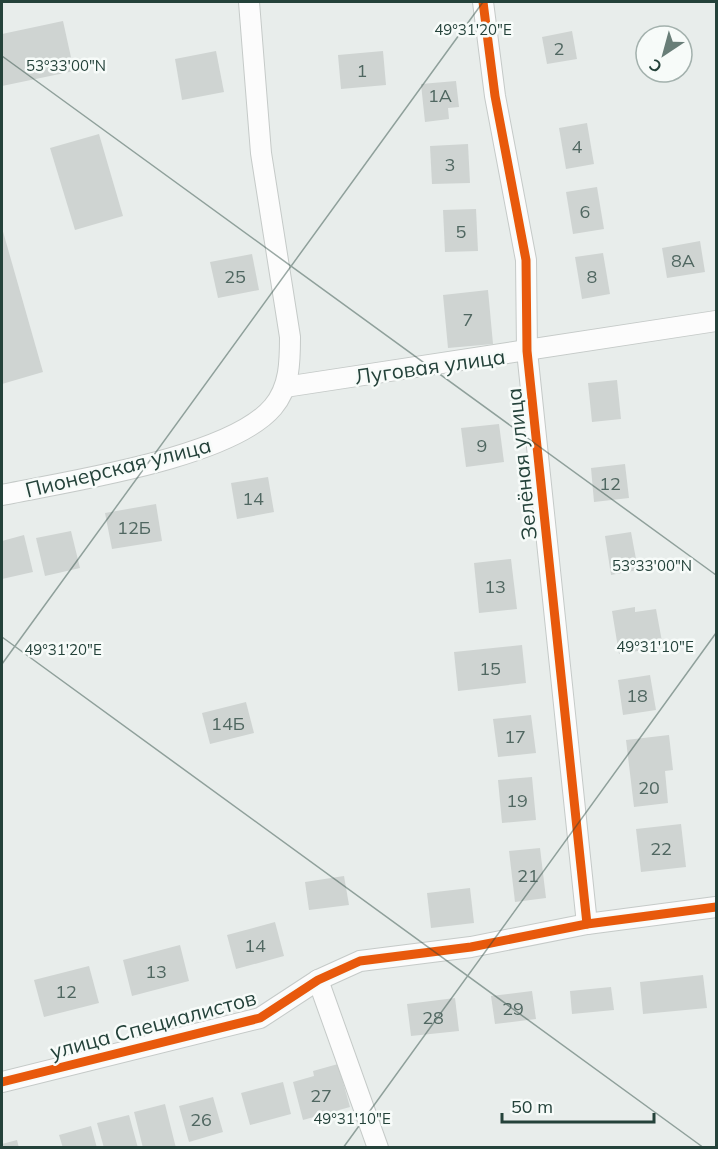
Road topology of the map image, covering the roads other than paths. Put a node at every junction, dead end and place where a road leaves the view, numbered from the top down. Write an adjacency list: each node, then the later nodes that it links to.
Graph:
1 (249, 2): 5 (street)
2 (483, 2): 4 (street, Зелёная улица)
3 (717, 321): 4 (street, Луговая улица)
4 (527, 351): 5 (street, Луговая улица); 8 (street, Зелёная улица)
5 (285, 387): 6 (street, Пионерская улица)
6 (2, 495)
7 (717, 907): 8 (street, улица Специалистов)
8 (587, 924): 9 (street, улица Специалистов)
9 (318, 980): 10 (street, улица Специалистов); 11 (street)
10 (2, 1082)
11 (378, 1148)

